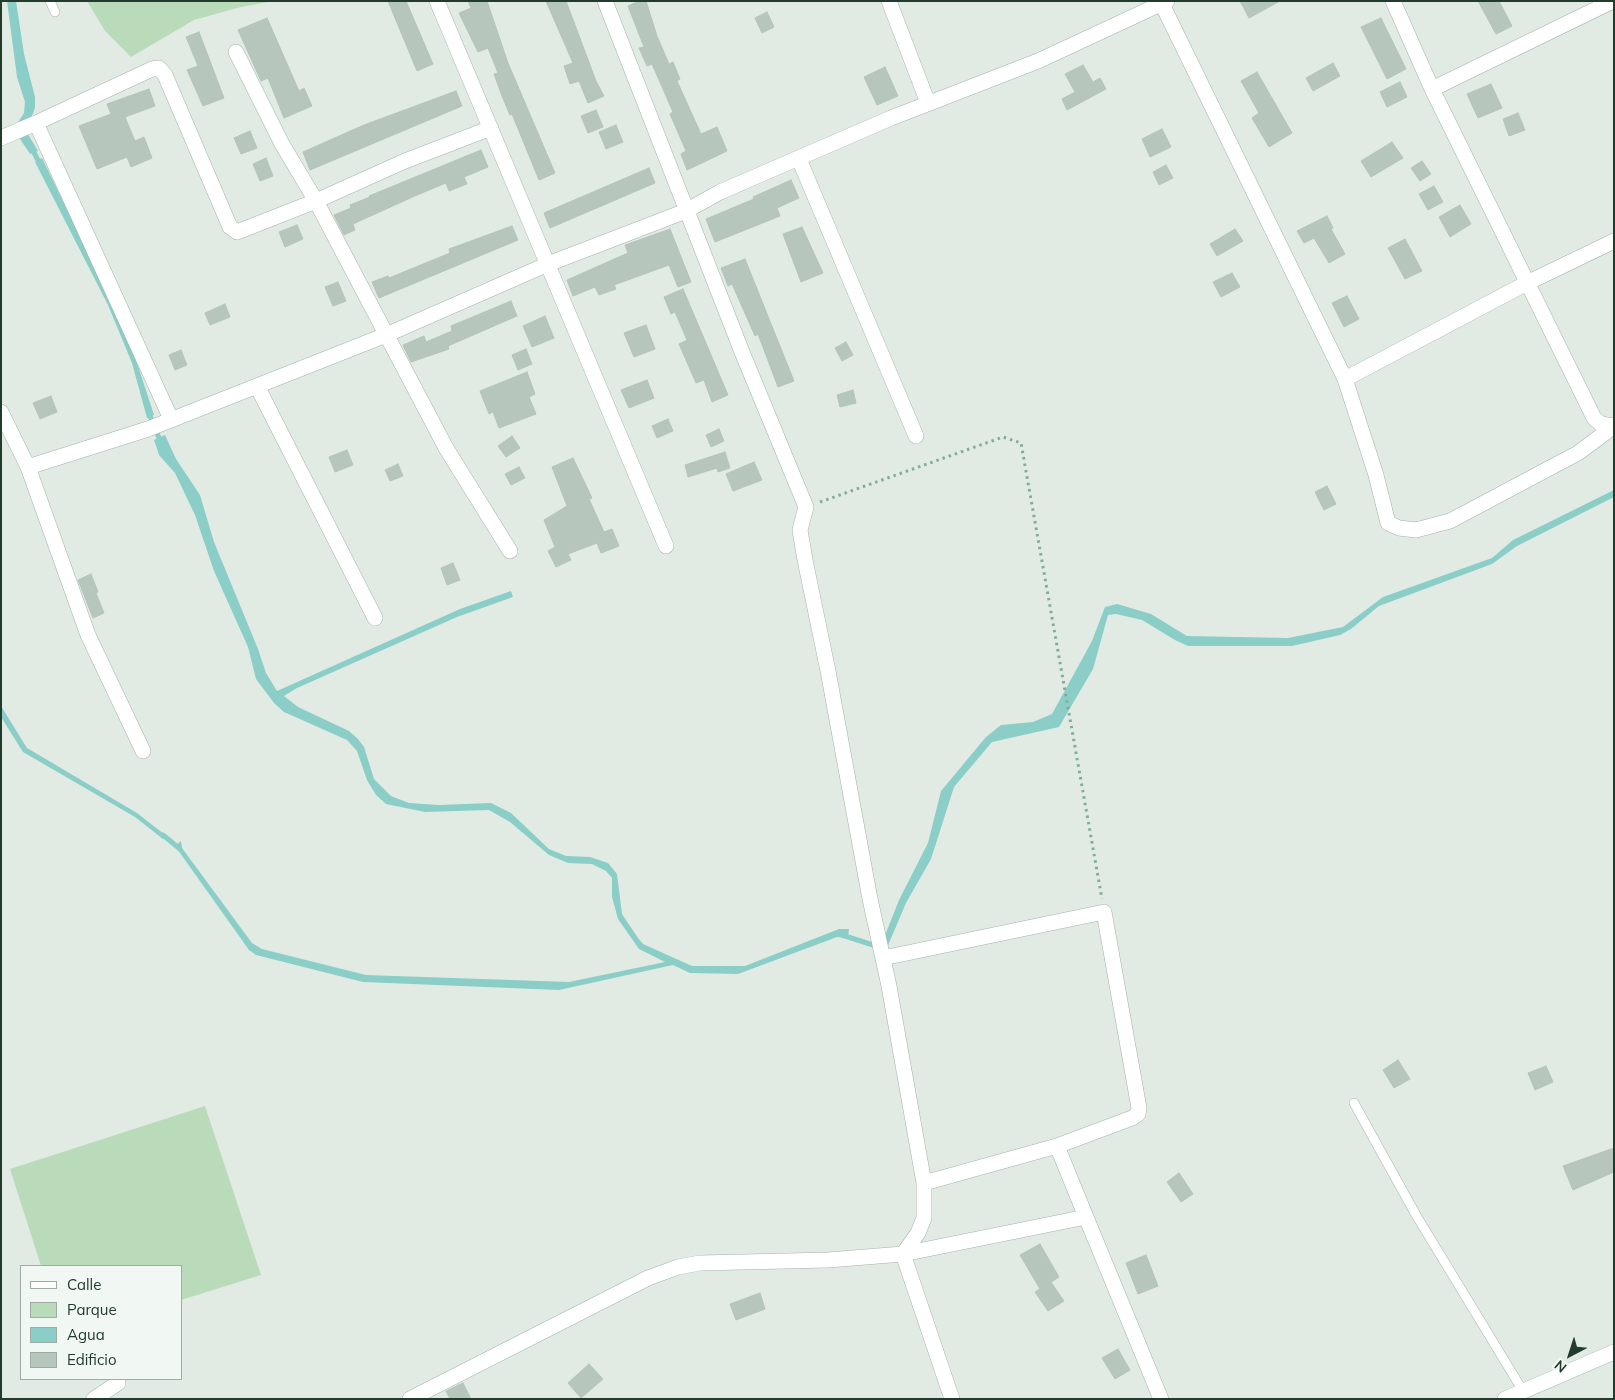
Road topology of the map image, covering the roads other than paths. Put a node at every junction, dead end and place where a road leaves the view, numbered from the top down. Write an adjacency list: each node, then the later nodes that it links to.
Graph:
1 (50, 1): 8 (lane)
2 (437, 1): 13 (street)
3 (604, 1): 17 (street)
4 (890, 1): 11 (street)
5 (1392, 1): 10 (street)
6 (1613, 1): 10 (street)
7 (1164, 3): 11 (street); 22 (street)
8 (55, 12)
9 (236, 52): 16 (street)
10 (1432, 89): 20 (street)
11 (928, 103): 15 (street)
12 (31, 125): 14 (street); 16 (street); 25 (street)
13 (491, 128): 16 (street); 19 (street)
14 (6, 136)
15 (798, 159): 17 (street); 27 (street)
16 (316, 201): 21 (street)
17 (686, 211): 19 (street); 33 (street)
18 (1614, 241): 20 (street)
19 (548, 264): 21 (street); 29 (street)
20 (1527, 283): 22 (street); 26 (street)
21 (386, 335): 23 (street); 30 (street)
22 (1345, 379): 26 (street)
23 (258, 388): 25 (street); 31 (street)
24 (1, 412): 28 (street)
25 (160, 424): 28 (street)
26 (1613, 427)
27 (916, 436)
28 (28, 467): 32 (street)
29 (666, 546)
30 (510, 551)
31 (375, 618)
32 (143, 751)
33 (882, 952): 35 (street); 36 (street)
34 (1354, 1104): 41 (lane)
35 (1057, 1146): 36 (street); 37 (street)
36 (924, 1183): 38 (street)
37 (1086, 1217): 38 (street); 45 (street)
38 (903, 1254): 43 (street); 44 (street)
39 (1614, 1352): 41 (street)
40 (118, 1384): 42 (street)
41 (1523, 1391): 46 (street)
42 (94, 1399)
43 (410, 1399)
44 (952, 1399)
45 (1162, 1399)
46 (1505, 1399)

